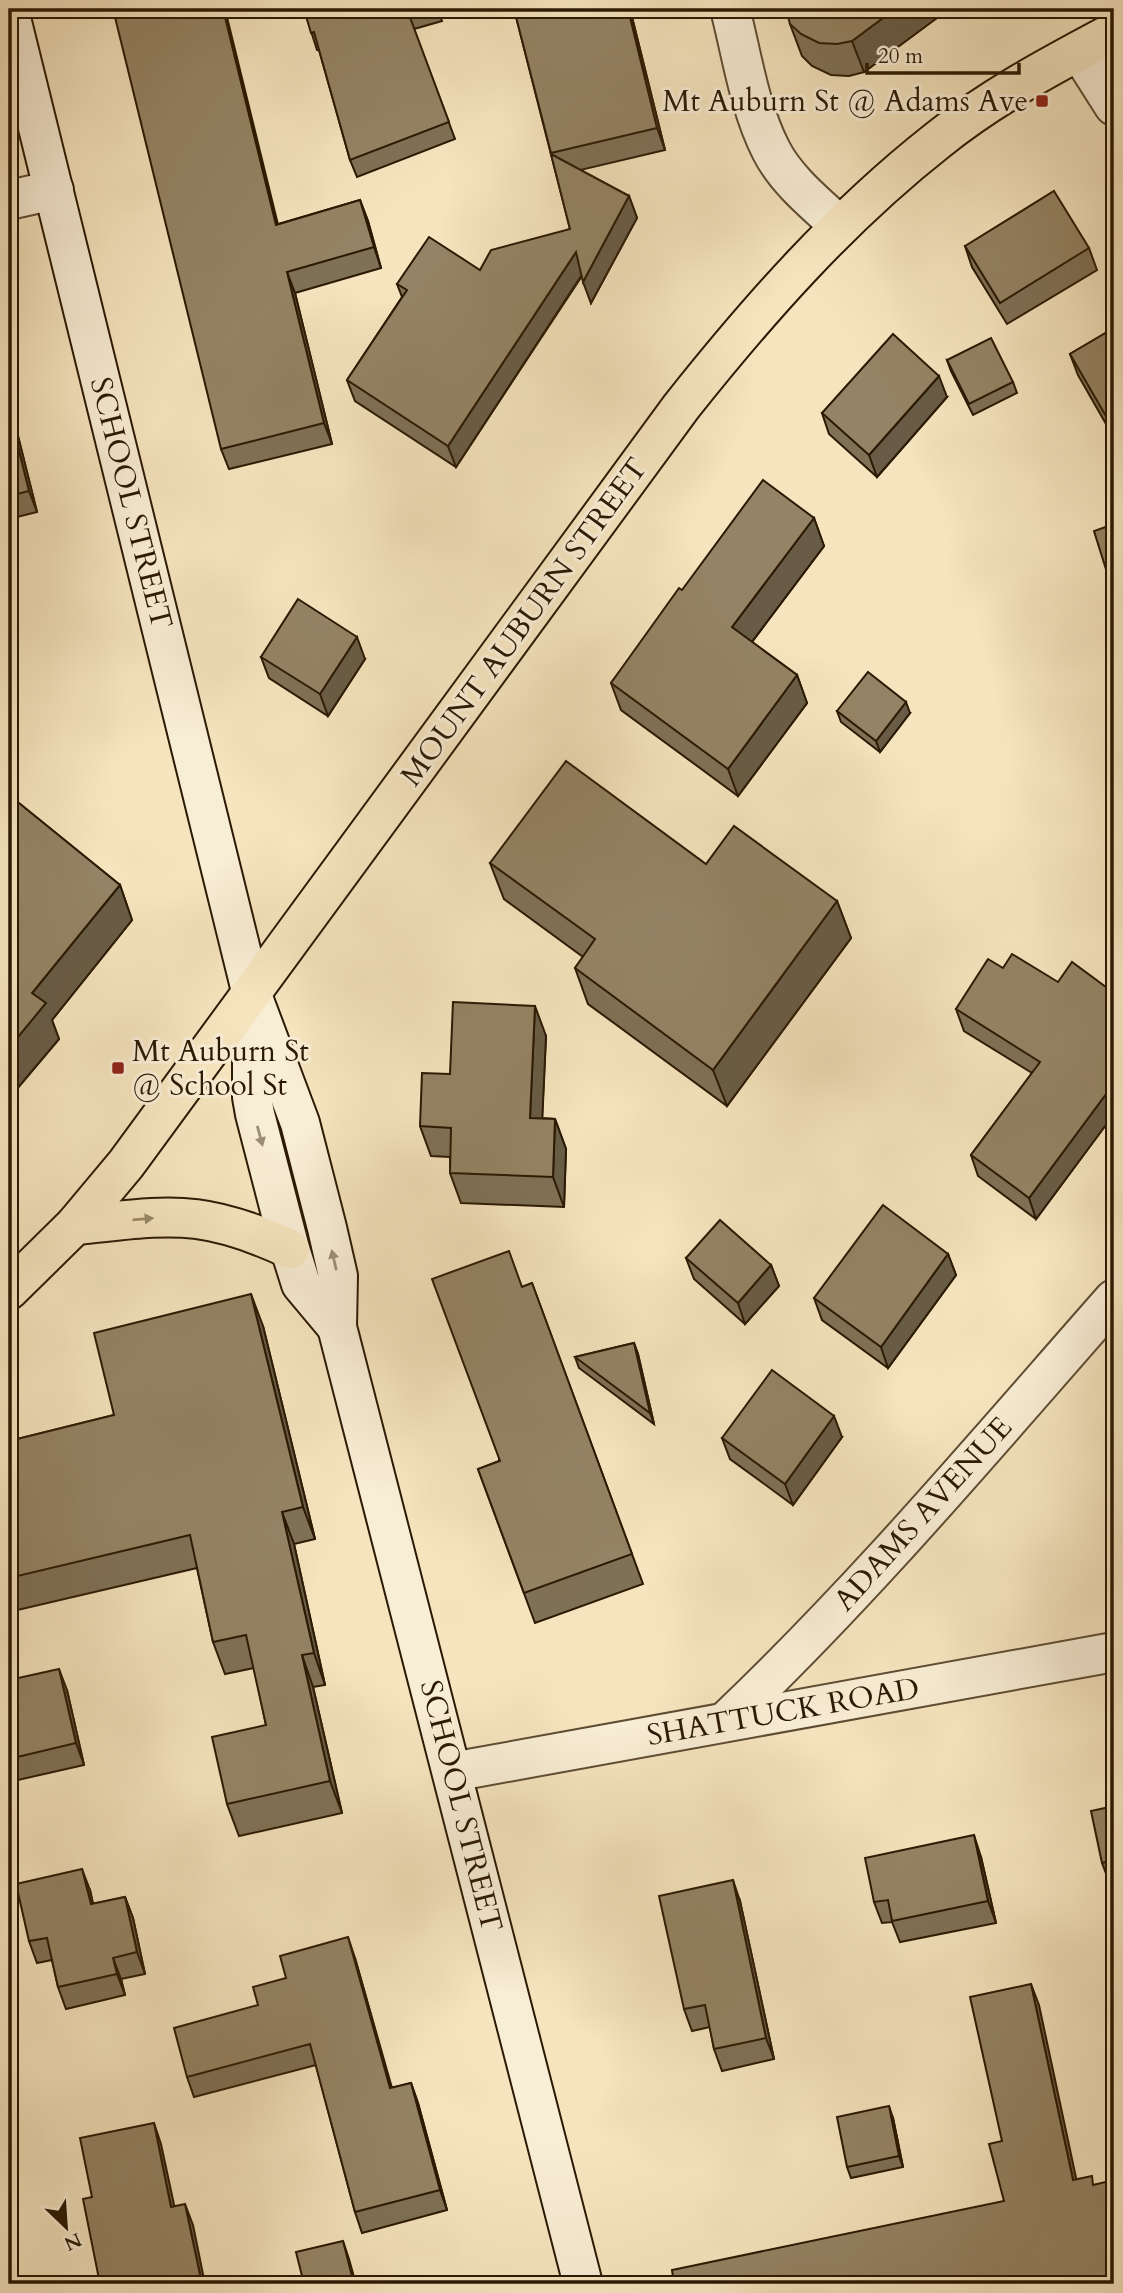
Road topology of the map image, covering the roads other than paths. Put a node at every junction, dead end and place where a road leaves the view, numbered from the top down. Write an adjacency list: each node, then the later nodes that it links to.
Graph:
1 (730, 9): 8 (street)
2 (9, 10): 6 (street, SCHOOL STREET)
3 (1114, 32): 4 (main road, MOUNT AUBURN STREET)
4 (1079, 51): 5 (street); 8 (main road, MOUNT AUBURN STREET)
5 (1114, 106)
6 (54, 190): 7 (street); 9 (street, SCHOOL STREET)
7 (9, 200)
8 (840, 226): 9 (main road, MOUNT AUBURN STREET)
9 (252, 995): 10 (main road, MOUNT AUBURN STREET); 11 (street, SCHOOL STREET, one-way to 11); 14 (street, SCHOOL STREET, one-way to 9)
10 (75, 1225): 11 (main road, one-way to 11); 12 (main road, MOUNT AUBURN STREET)
11 (290, 1249): 14 (street, SCHOOL STREET)
12 (9, 1290)
13 (1114, 1299): 16 (street, ADAMS AVENUE)
14 (337, 1327): 17 (street, SCHOOL STREET)
15 (1114, 1652): 16 (street, SHATTUCK ROAD)
16 (724, 1722): 17 (street, SHATTUCK ROAD)
17 (452, 1772): 18 (street, SCHOOL STREET)
18 (583, 2284)

